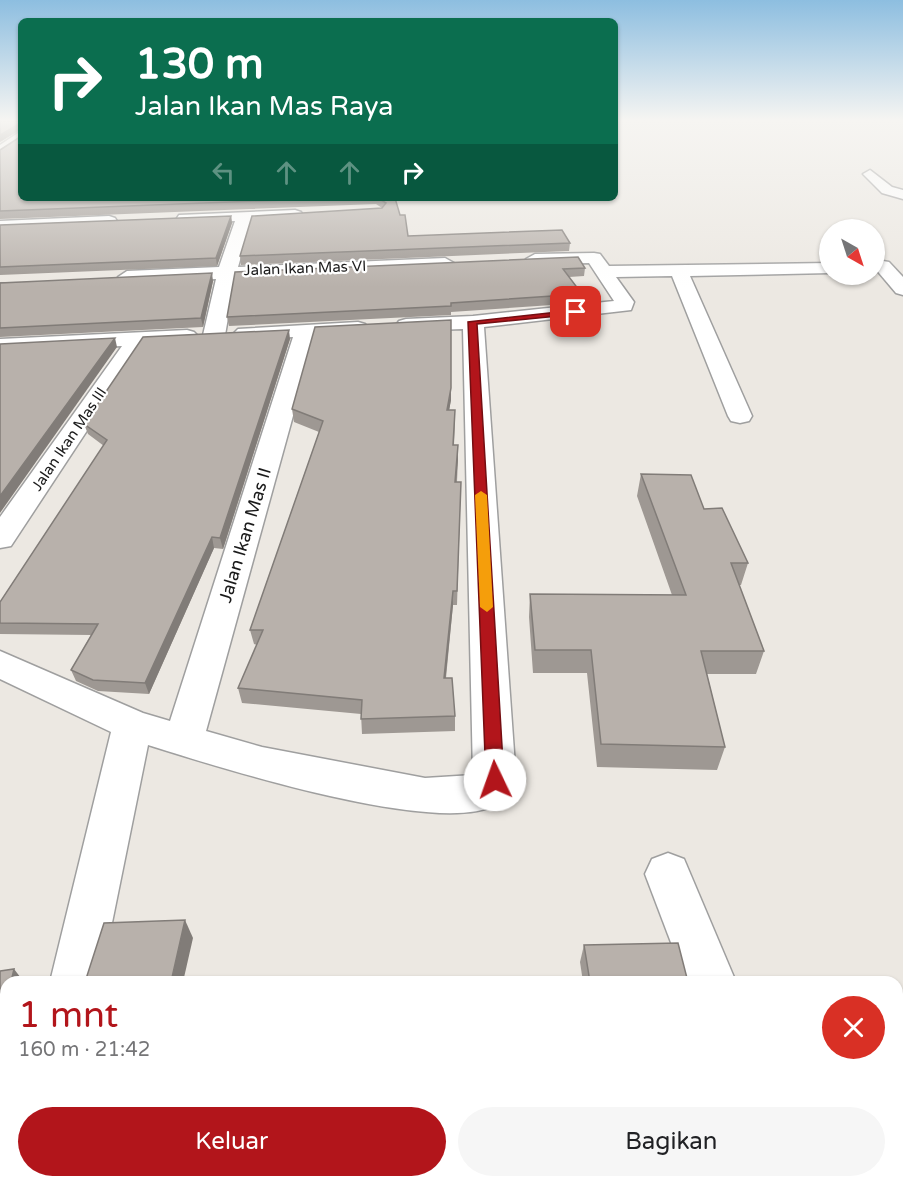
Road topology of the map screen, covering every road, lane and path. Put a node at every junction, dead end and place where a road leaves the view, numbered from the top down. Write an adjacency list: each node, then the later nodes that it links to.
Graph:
1 (872, 176): 2 (street)
2 (903, 195)
3 (56, 207): 8 (street)
4 (310, 214): 5 (street)
5 (244, 217): 6 (street); 16 (street)
6 (170, 219)
7 (124, 220): 8 (street)
8 (40, 224): 9 (street)
9 (0, 225)
10 (512, 260): 17 (street)
11 (465, 262): 16 (street, Jalan Ikan Mas VI)
12 (885, 266): 13 (street)
13 (903, 266)
14 (819, 268): 15 (street)
15 (678, 271): 17 (street); 26 (street)
16 (227, 272): 19 (street, Jalan Ikan Mas VI); 23 (street)
17 (604, 272): 21 (street)
18 (885, 272): 20 (street)
19 (104, 278)
20 (903, 289)
21 (473, 322): 22 (street); 30 (street)
22 (306, 330): 23 (street); 30 (street, Jalan Ikan Mas II)
23 (214, 335): 24 (street)
24 (138, 338): 25 (street); 27 (street, Jalan Ikan Mas III)
25 (0, 345)
26 (740, 416)
27 (0, 539)
28 (0, 664): 29 (street)
29 (132, 725): 30 (street); 32 (street)
30 (184, 740)
31 (668, 873): 33 (street)
32 (76, 976)
33 (709, 976)

